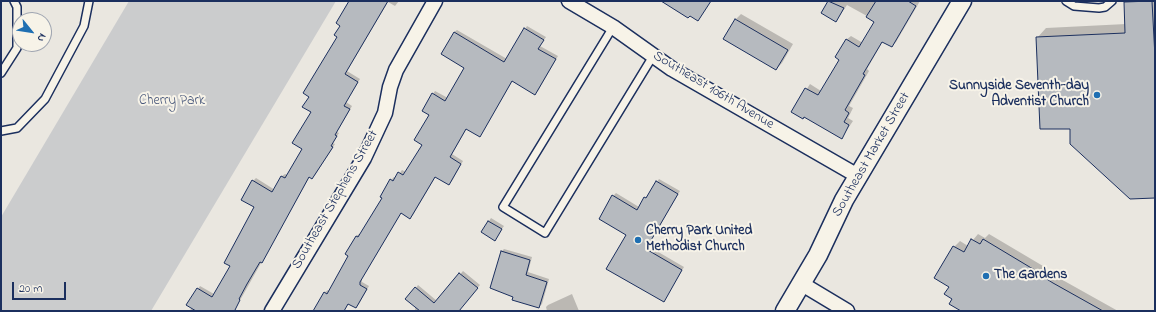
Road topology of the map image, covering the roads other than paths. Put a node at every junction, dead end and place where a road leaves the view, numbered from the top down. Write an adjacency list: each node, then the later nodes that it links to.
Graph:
1 (14, 1): 10 (lane)
2 (89, 1): 11 (lane)
3 (435, 1): 14 (street, Southeast Stephens Street)
4 (569, 1): 8 (street, Southeast 106th Avenue)
5 (962, 1): 12 (street, Southeast Market Street)
6 (1066, 1): 7 (lane)
7 (1112, 1)
8 (613, 27): 9 (street, Southeast 106th Avenue); 9 (lane)
9 (653, 56): 12 (street, Southeast 106th Avenue)
10 (1, 73)
11 (1, 131)
12 (858, 176): 13 (street, Southeast Market Street)
13 (802, 284): 15 (street, Southeast Market Street); 16 (street)
14 (272, 311)
15 (785, 311)
16 (847, 311)

